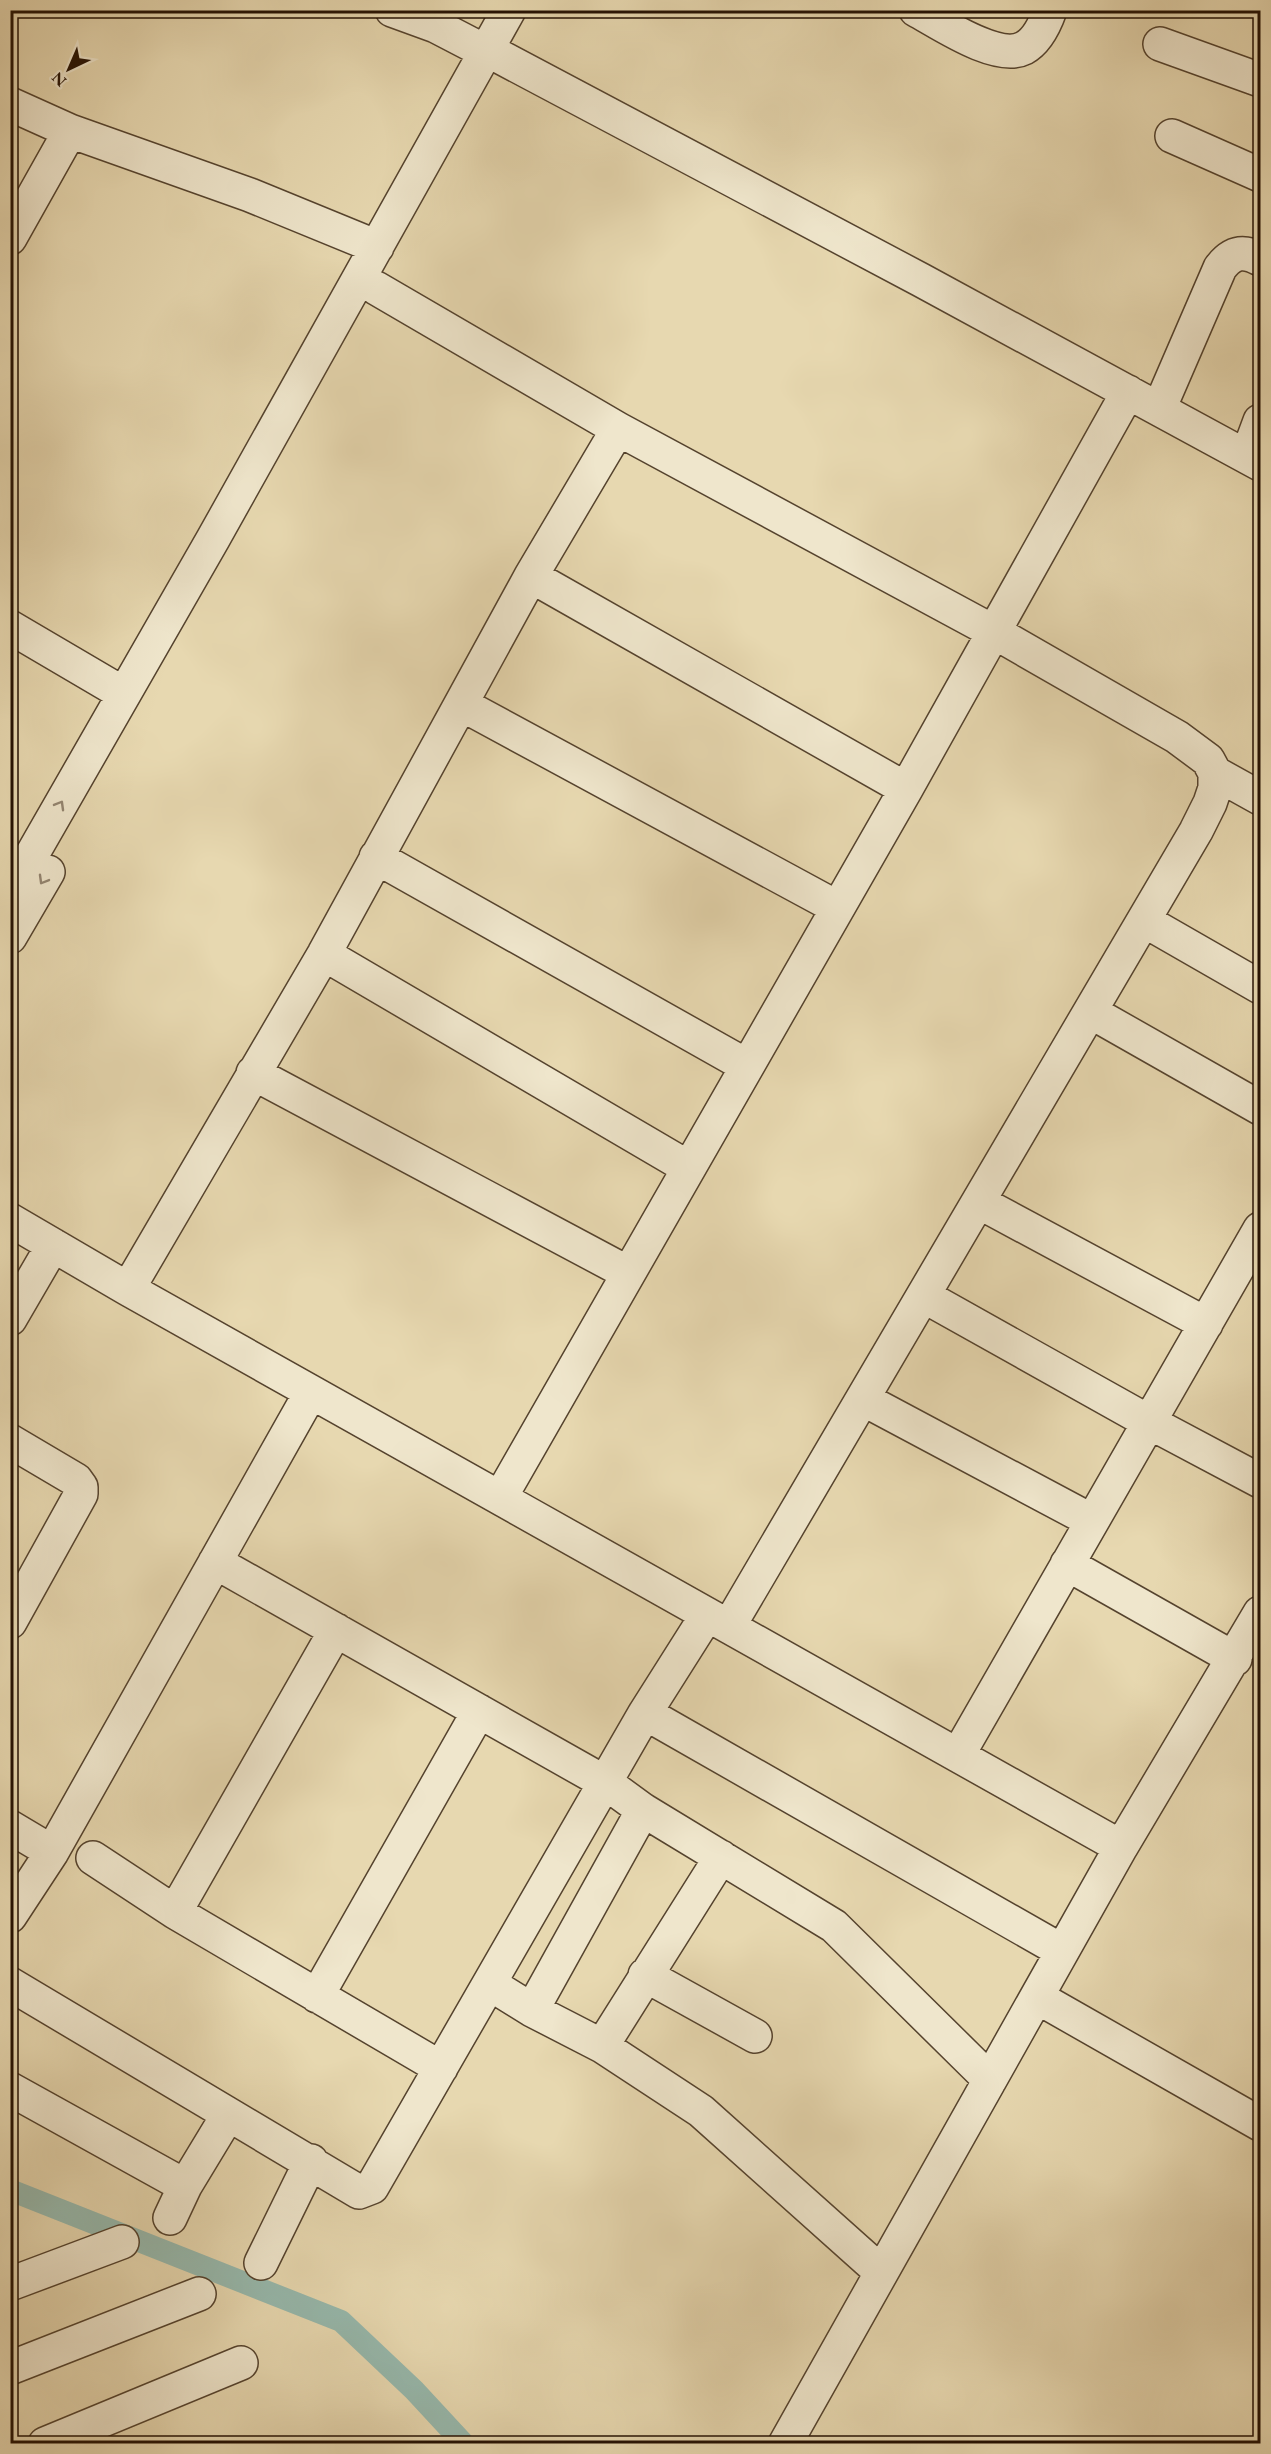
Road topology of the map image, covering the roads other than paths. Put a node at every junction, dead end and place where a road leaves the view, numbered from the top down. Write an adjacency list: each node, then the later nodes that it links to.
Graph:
1 (393, 10): 6 (street)
2 (509, 10): 6 (street)
3 (916, 10): 4 (street)
4 (1050, 10)
5 (1160, 44): 7 (street)
6 (495, 56): 13 (street); 15 (street); 16 (street)
7 (1260, 80)
8 (10, 104): 9 (street)
9 (70, 130): 12 (street); 13 (street)
10 (1172, 136): 11 (street)
11 (1260, 176)
12 (10, 238)
13 (377, 248): 24 (street)
14 (1260, 259): 17 (street)
15 (376, 288): 19 (street); 33 (street, one-way to 33)
16 (1128, 392): 17 (street); 23 (street)
17 (1159, 409): 20 (street)
18 (1260, 421): 20 (street)
19 (618, 429): 21 (street); 23 (street)
20 (1254, 460)
21 (531, 576): 25 (street); 27 (street)
22 (10, 627): 24 (street)
23 (994, 632): 26 (street); 27 (street)
24 (124, 694): 30 (street, one-way to 24)
25 (461, 704): 29 (street); 31 (street)
26 (1215, 773): 28 (street); 32 (street)
27 (906, 789): 31 (street)
28 (1260, 798)
29 (376, 857): 34 (street); 37 (street)
30 (10, 893)
31 (838, 908): 37 (street)
32 (1145, 921): 35 (street); 36 (street)
33 (10, 937)
34 (324, 954): 38 (street); 40 (street)
35 (1260, 987)
36 (1091, 1012): 39 (street); 41 (street)
37 (747, 1066): 40 (street)
38 (254, 1073): 45 (street); 46 (street)
39 (1260, 1108)
40 (689, 1168): 45 (street)
41 (979, 1202): 47 (street); 49 (street)
42 (10, 1220): 44 (street)
43 (1260, 1229): 49 (street)
44 (52, 1245): 46 (street); 48 (street)
45 (628, 1274): 55 (street)
46 (128, 1289): 50 (street)
47 (924, 1296): 51 (street); 52 (street)
48 (10, 1319)
49 (1206, 1324): 52 (street)
50 (310, 1392): 55 (street); 57 (street)
51 (863, 1399): 56 (street); 60 (street)
52 (1149, 1422): 54 (street); 56 (street)
53 (10, 1441): 61 (street)
54 (1260, 1481)
55 (500, 1498): 60 (street)
56 (1092, 1521): 58 (street)
57 (215, 1562): 62 (street); 71 (street)
58 (1067, 1564): 63 (street); 66 (street)
59 (1260, 1613): 63 (street)
60 (718, 1621): 65 (street); 66 (street)
61 (10, 1622)
62 (336, 1630): 64 (street); 74 (street)
63 (1235, 1659): 70 (street)
64 (479, 1711): 67 (street); 80 (street)
65 (645, 1713): 67 (street); 76 (street)
66 (958, 1755): 70 (street)
67 (606, 1784): 68 (street); 79 (street)
68 (642, 1810): 72 (street); 82 (street)
69 (10, 1827): 71 (street)
70 (1121, 1846): 76 (street)
71 (52, 1852): 75 (street)
72 (721, 1857): 77 (street); 86 (street)
73 (93, 1858): 74 (street)
74 (175, 1912): 80 (street)
75 (10, 1916)
76 (1062, 1951): 81 (street)
77 (645, 1975): 83 (street); 84 (street)
78 (10, 1984): 88 (street)
79 (490, 1984): 82 (street); 85 (street)
80 (317, 1996): 85 (street)
81 (1037, 1997): 86 (street); 89 (street)
82 (532, 2010): 84 (street)
83 (755, 2036)
84 (602, 2046): 95 (street)
85 (441, 2068): 90 (street)
86 (990, 2080): 95 (street)
87 (10, 2089): 91 (street)
88 (228, 2115): 90 (street); 91 (street)
89 (1260, 2124)
90 (311, 2161): 94 (street)
91 (185, 2186): 92 (street)
92 (170, 2218)
93 (123, 2242): 96 (street)
94 (261, 2263)
95 (881, 2272): 101 (street)
96 (10, 2284)
97 (199, 2294): 99 (street)
98 (241, 2363): 100 (street)
99 (10, 2368)
100 (45, 2444)
101 (785, 2444)

